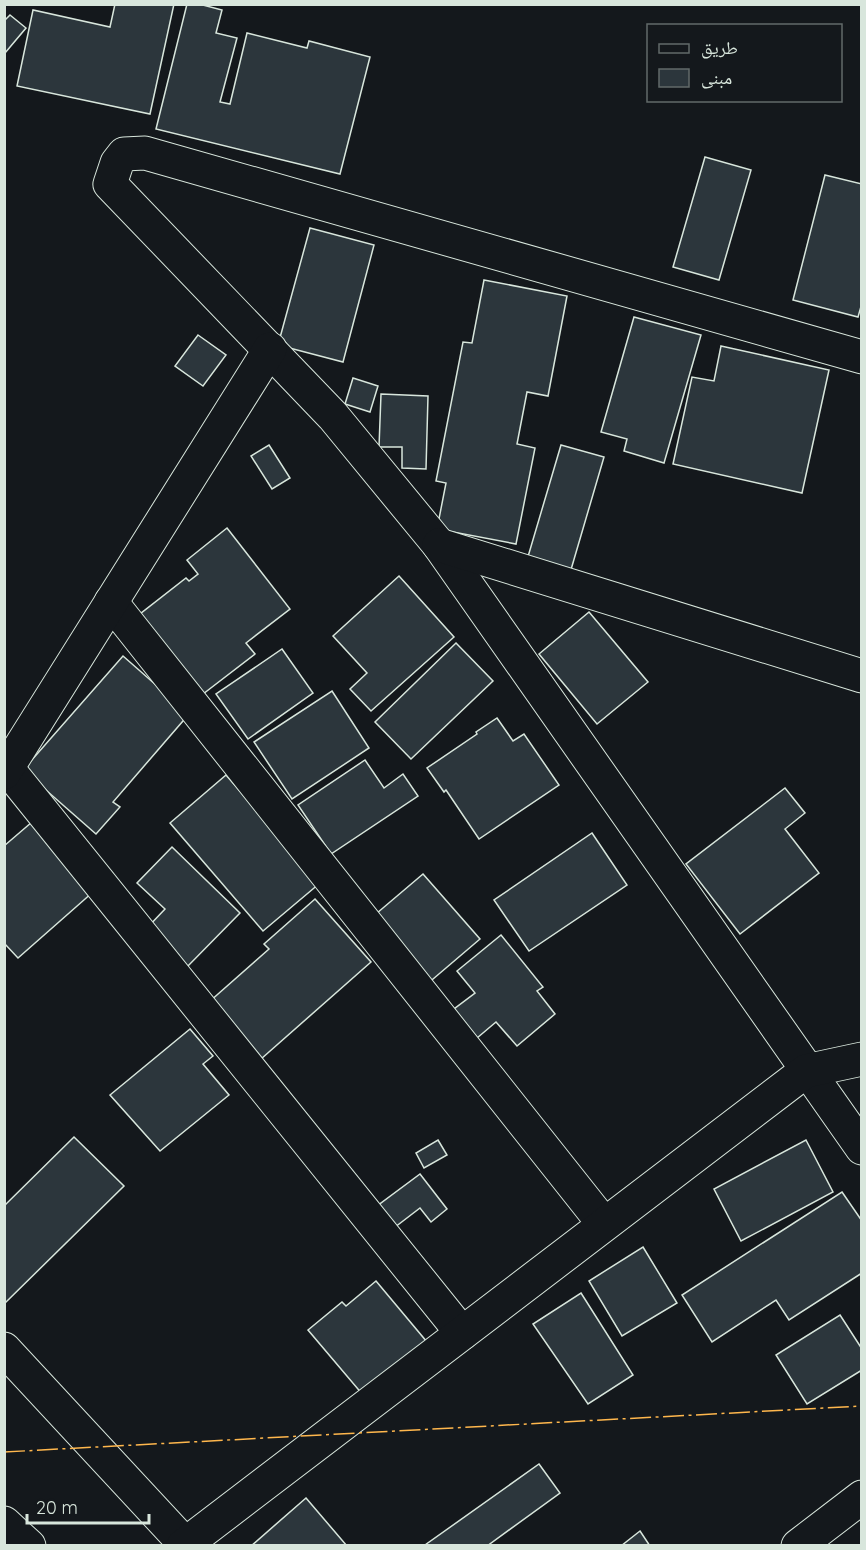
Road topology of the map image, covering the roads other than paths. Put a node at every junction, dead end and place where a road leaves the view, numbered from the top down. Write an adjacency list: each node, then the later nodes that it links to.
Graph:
1 (270, 349): 2 (street); 3 (street); 4 (street)
2 (861, 357)
3 (439, 546): 5 (street); 8 (street)
4 (111, 602): 6 (street); 10 (street)
5 (861, 676)
6 (6, 771): 11 (street)
7 (861, 1059): 8 (street)
8 (806, 1071): 9 (street); 10 (street)
9 (861, 1148)
10 (604, 1224): 11 (street)
11 (462, 1334): 17 (street)
12 (4, 1348): 17 (street)
13 (861, 1497): 15 (street)
14 (4, 1523): 16 (street)
15 (835, 1535): 18 (street)
16 (29, 1545)
17 (184, 1545)
18 (798, 1545)

